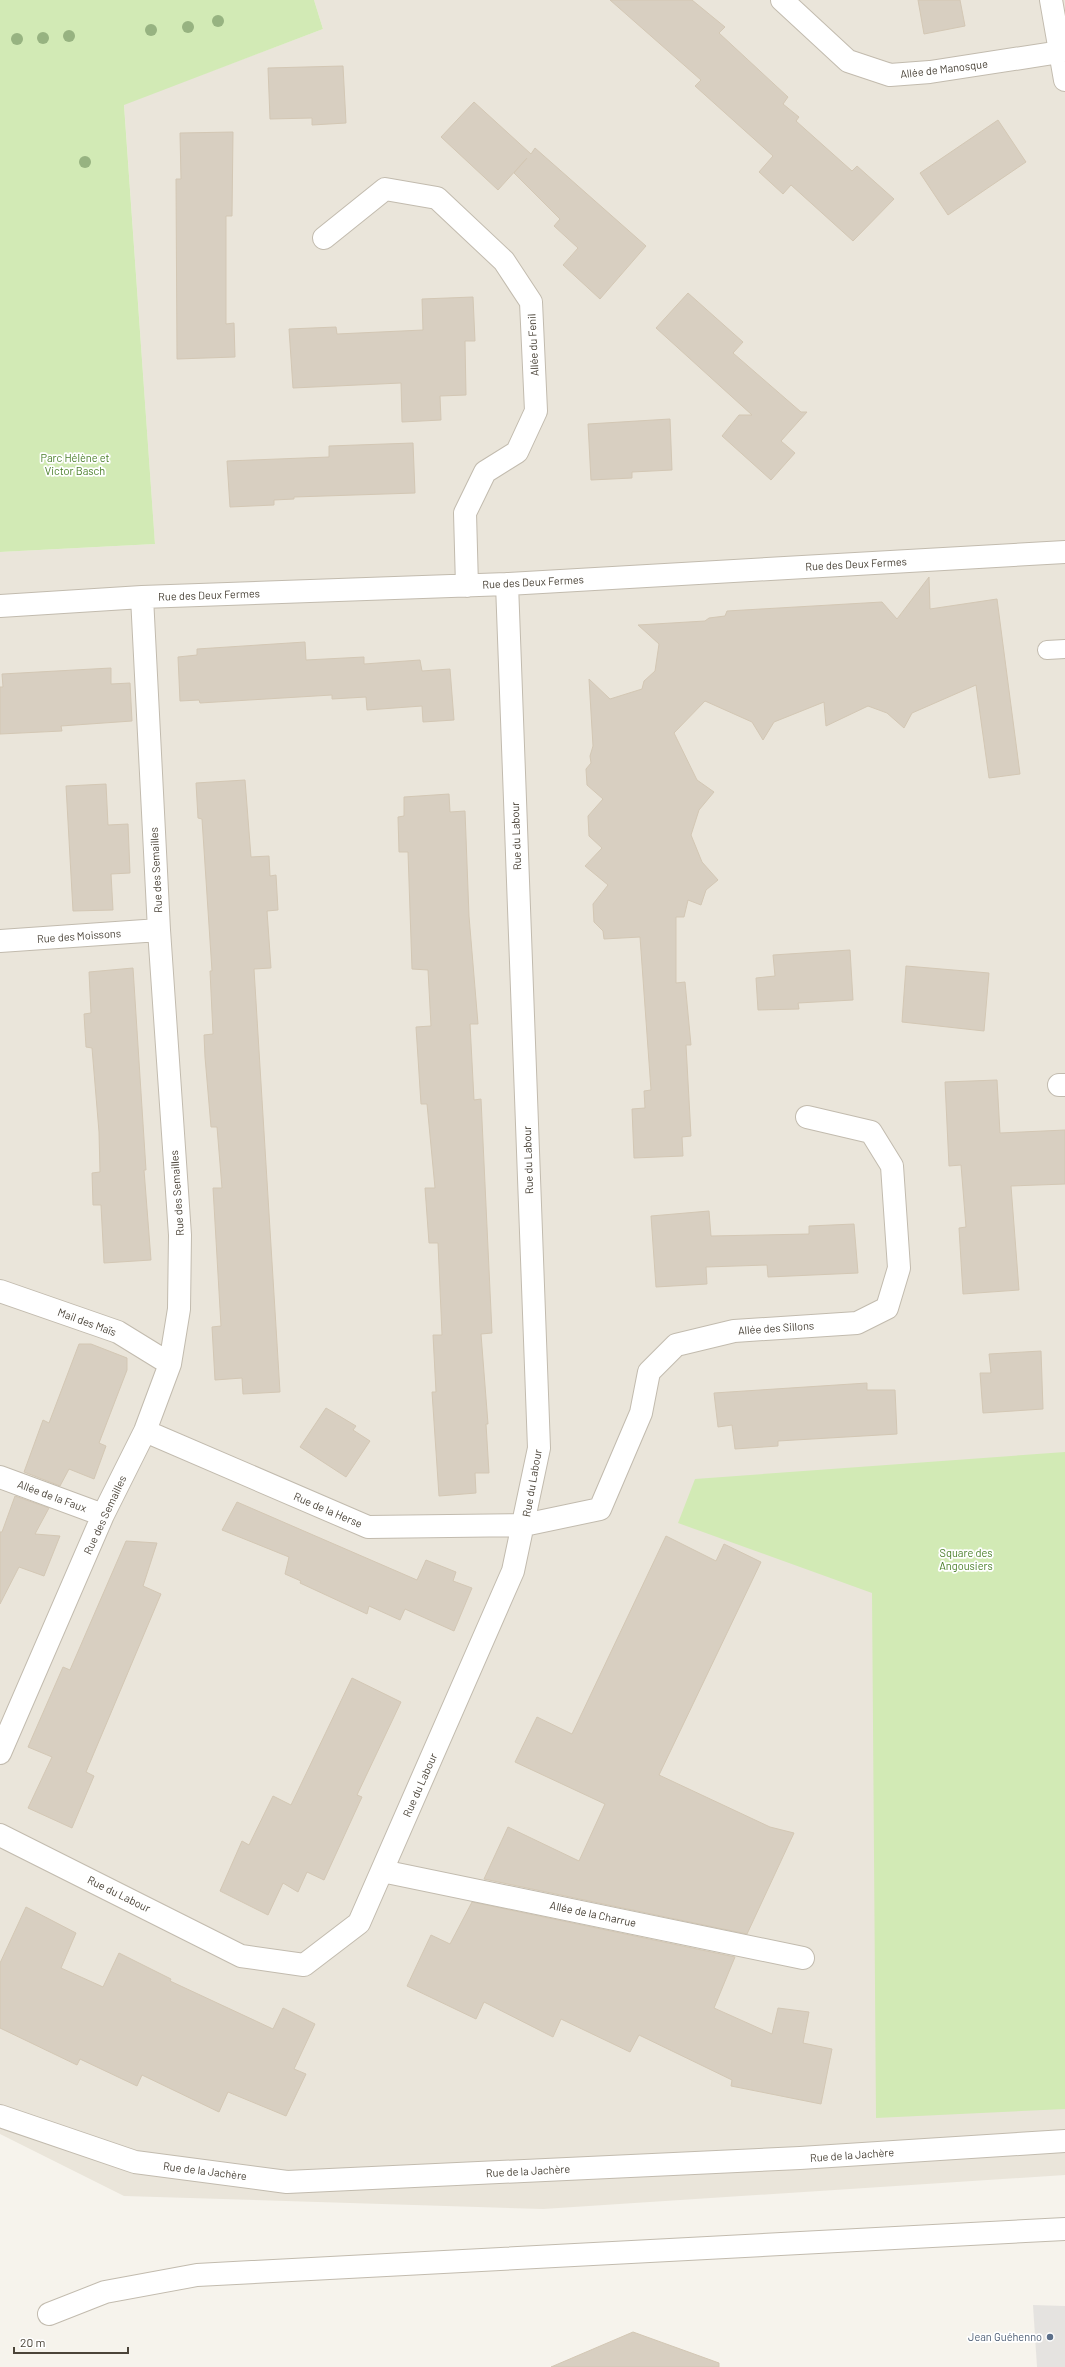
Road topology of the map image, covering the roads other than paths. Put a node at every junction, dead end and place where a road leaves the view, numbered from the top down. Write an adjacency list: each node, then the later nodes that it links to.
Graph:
1 (782, 0): 3 (street, Allée de Manosque)
2 (1051, 0): 3 (street)
3 (1060, 52): 4 (street)
4 (1065, 80)
5 (324, 238): 8 (street, Allée du Fenil)
6 (1065, 552): 7 (street, Rue des Deux Fermes)
7 (507, 584): 8 (street, Rue des Deux Fermes); 19 (street, Rue du Labour)
8 (467, 586): 9 (street, Rue des Deux Fermes)
9 (142, 597): 10 (street, Rue des Deux Fermes); 11 (street, Rue des Semailles)
10 (0, 606)
11 (159, 930): 12 (street, Rue des Moissons); 15 (street, Rue des Semailles)
12 (0, 941)
13 (807, 1117): 19 (street, Allée des Sillons)
14 (0, 1291): 15 (street, Mail des Maïs)
15 (170, 1364): 16 (street, Rue des Semailles)
16 (145, 1431): 18 (street, Rue des Semailles); 19 (street, Rue de la Herse)
17 (0, 1477): 18 (street, Allée de la Faux)
18 (104, 1515): 20 (street, Rue des Semailles)
19 (524, 1525): 22 (street, Rue du Labour)
20 (0, 1753)
21 (0, 1836): 22 (street, Rue du Labour)
22 (382, 1871): 23 (street, Allée de la Charrue)
23 (803, 1958)
24 (0, 2116): 25 (street, Rue de la Jachère)
25 (1065, 2141)
26 (1065, 2229): 27 (street)
27 (49, 2314)

